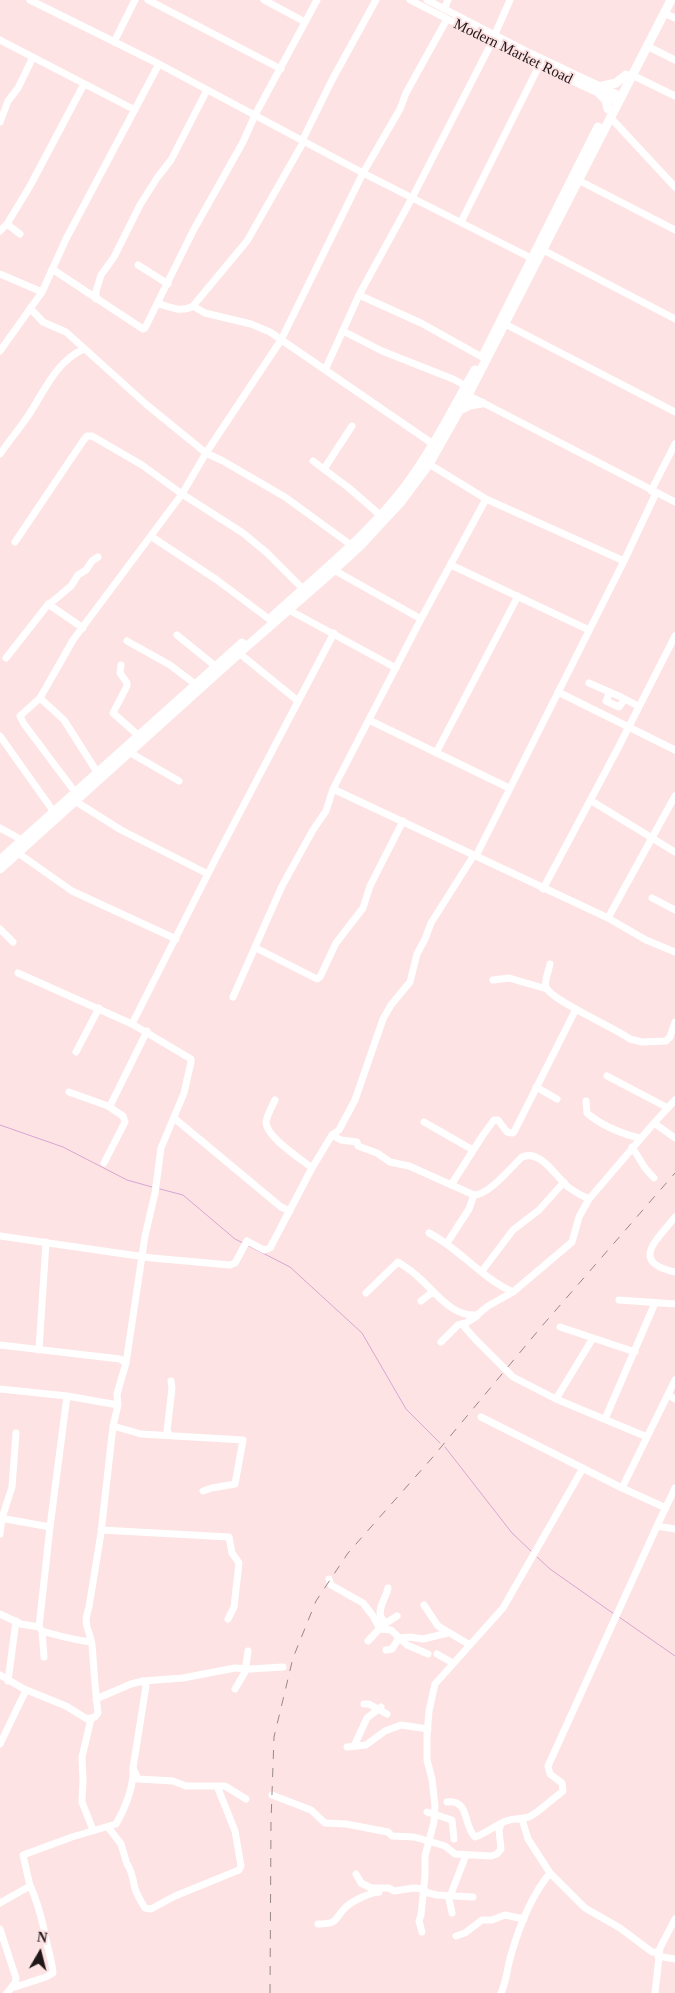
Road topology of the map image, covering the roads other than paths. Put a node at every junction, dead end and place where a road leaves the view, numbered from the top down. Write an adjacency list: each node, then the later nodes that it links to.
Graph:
1 (30, 0): 20 (street)
2 (135, 0): 20 (street)
3 (148, 0): 27 (street)
4 (264, 0): 17 (street)
5 (317, 0): 17 (street)
6 (376, 0): 38 (street)
7 (410, 0): 16 (street, Modern Market Road)
8 (427, 0): 13 (street, Modern Market Road)
9 (448, 0): 13 (street)
10 (510, 0): 18 (street)
11 (664, 0): 28 (main road)
12 (671, 0): 14 (main road)
13 (444, 9): 18 (street, Modern Market Road)
14 (664, 13): 15 (street); 21 (main road)
15 (675, 18)
16 (447, 19): 18 (street, Modern Market Road); 39 (street)
17 (304, 22): 27 (street)
18 (493, 38): 22 (street, Modern Market Road); 42 (street)
19 (0, 40): 23 (street)
20 (114, 42): 25 (street)
21 (647, 46): 24 (street); 28 (main road)
22 (528, 56): 26 (street, Modern Market Road); 31 (street, Modern Market Road)
23 (33, 57): 29 (street); 37 (street)
24 (675, 60)
25 (159, 64): 30 (street); 34 (street)
26 (540, 66): 31 (street, Modern Market Road); 43 (street)
27 (281, 69): 36 (street)
28 (629, 75): 31 (main road); 32 (street); 33 (main road)
29 (84, 84): 34 (street); 44 (street)
30 (208, 90): 36 (street); 55 (street)
31 (601, 90): 33 (street, Modern Market Road); 35 (main road)
32 (675, 96)
33 (617, 98): 35 (main road)
34 (135, 110): 51 (street)
35 (609, 113): 40 (main road); 41 (street)
36 (255, 115): 38 (street); 53 (street)
37 (0, 122)
38 (303, 141): 39 (street); 58 (street)
39 (363, 173): 42 (street); 63 (street)
40 (576, 178): 45 (street); 48 (main road); 49 (main road)
41 (675, 187)
42 (412, 198): 43 (street); 56 (street)
43 (461, 222): 49 (street)
44 (7, 224): 46 (street); 47 (street)
45 (675, 230)
46 (0, 231)
47 (20, 234)
48 (543, 250): 60 (street); 61 (main road)
49 (531, 258): 68 (main road)
50 (138, 265): 53 (street)
51 (52, 270): 54 (street); 55 (street)
52 (0, 274): 54 (street)
53 (168, 284): 57 (street)
54 (42, 292): 59 (street)
55 (92, 292): 57 (street)
56 (359, 295): 62 (street); 68 (street)
57 (158, 304): 58 (street)
58 (193, 306): 63 (street)
59 (30, 308): 64 (street); 66 (street)
60 (675, 319)
61 (505, 324): 70 (main road); 73 (street)
62 (342, 331): 69 (street); 70 (street)
63 (281, 340): 69 (street); 78 (street)
64 (77, 343): 65 (street); 67 (street)
65 (84, 349): 67 (street); 78 (street)
66 (0, 351)
67 (75, 353): 77 (street)
68 (482, 357): 70 (main road)
69 (325, 370): 75 (street)
70 (465, 391): 71 (street); 72 (main road); 75 (main road)
71 (482, 403): 72 (main road); 82 (street)
72 (459, 411): 80 (main road)
73 (675, 412)
74 (352, 426): 81 (street)
75 (434, 444): 86 (main road)
76 (675, 444): 82 (street)
77 (0, 454)
78 (206, 454): 83 (street); 89 (street)
79 (313, 461): 81 (street)
80 (428, 464): 84 (street); 93 (main road)
81 (324, 469): 86 (street)
82 (654, 492): 85 (street); 91 (street)
83 (182, 494): 87 (street); 88 (street); 94 (street)
84 (486, 499): 91 (street); 92 (street)
85 (675, 502)
86 (380, 515): 89 (main road)
87 (152, 537): 98 (street); 100 (street)
88 (15, 542)
89 (351, 545): 94 (main road)
90 (98, 557): 96 (street)
91 (624, 562): 101 (street)
92 (451, 564): 95 (street); 99 (street)
93 (334, 570): 97 (main road); 99 (street)
94 (303, 589): 98 (main road)
95 (518, 596): 101 (street); 125 (street)
96 (48, 604): 100 (street); 107 (street)
97 (288, 610): 102 (street); 106 (main road)
98 (269, 619): 109 (main road)
99 (421, 619): 110 (street)
100 (83, 628): 115 (street)
101 (589, 630): 113 (street)
102 (334, 633): 110 (street); 117 (street)
103 (177, 635): 109 (street)
104 (675, 636): 118 (street)
105 (127, 641): 112 (street)
106 (239, 653): 117 (street); 124 (main road)
107 (6, 658)
108 (120, 665): 121 (street)
109 (215, 666): 112 (main road)
110 (396, 668): 119 (street)
111 (589, 683): 114 (street)
112 (194, 684): 121 (main road)
113 (558, 692): 120 (street); 128 (street)
114 (610, 692): 116 (street); 116 (street)
115 (40, 698): 126 (street); 130 (street)
116 (625, 699): 118 (street)
117 (298, 701): 143 (street)
118 (638, 706): 120 (street)
119 (369, 720): 125 (street); 129 (street)
120 (628, 726): 123 (street); 132 (street)
121 (138, 735): 126 (main road)
122 (0, 736): 133 (street)
123 (675, 750)
124 (129, 752): 127 (street); 130 (main road)
125 (436, 752): 128 (street)
126 (97, 772): 130 (main road)
127 (179, 781)
128 (509, 788): 140 (street)
129 (333, 790): 134 (street); 151 (street)
130 (75, 796): 133 (main road); 143 (street)
131 (675, 796): 136 (street)
132 (590, 800): 136 (street); 144 (street)
133 (56, 815): 137 (main road); 139 (main road)
134 (403, 821): 140 (street); 151 (street)
135 (0, 828): 137 (street)
136 (652, 838): 138 (street); 147 (street)
137 (22, 840): 141 (main road)
138 (675, 852)
139 (18, 853): 142 (main road); 149 (street)
140 (475, 856): 144 (street); 176 (street)
141 (0, 860)
142 (0, 869)
143 (208, 874): 149 (street)
144 (543, 889): 147 (street)
145 (652, 898): 146 (street)
146 (675, 910)
147 (608, 918): 152 (street)
148 (0, 929): 150 (street)
149 (176, 939): 161 (street)
150 (13, 942)
151 (256, 948): 157 (street)
152 (675, 952)
153 (550, 964): 156 (street)
154 (18, 973): 158 (street)
155 (493, 980): 156 (street)
156 (547, 989): 159 (street)
157 (233, 997)
158 (99, 1008): 161 (street); 163 (street)
159 (576, 1009): 160 (street); 165 (street)
160 (675, 1022)
161 (132, 1024): 162 (street)
162 (147, 1031): 171 (street); 173 (street)
163 (76, 1052)
164 (607, 1076): 172 (street)
165 (536, 1087): 167 (street); 180 (street)
166 (69, 1092): 171 (street)
167 (557, 1099)
168 (275, 1100): 182 (street)
169 (586, 1100): 177 (street)
170 (675, 1100): 172 (street)
171 (108, 1106): 181 (street)
172 (668, 1108): 175 (street)
173 (174, 1118): 188 (street); 194 (street)
174 (424, 1122): 180 (street)
175 (654, 1123): 177 (street); 178 (street)
176 (332, 1135): 182 (street); 185 (street)
177 (639, 1138): 179 (street)
178 (675, 1138)
179 (632, 1147): 183 (street); 187 (street)
180 (473, 1150): 185 (street)
181 (104, 1163)
182 (312, 1168): 188 (street)
183 (654, 1178)
184 (564, 1182): 186 (street); 187 (street); 195 (street)
185 (452, 1185): 186 (street)
186 (474, 1195): 193 (street)
187 (589, 1199): 197 (street)
188 (290, 1212): 194 (street)
189 (675, 1217): 196 (street)
190 (429, 1233): 193 (street)
191 (0, 1236): 192 (street)
192 (46, 1242): 194 (street); 210 (street)
193 (447, 1243): 195 (street)
194 (142, 1256): 212 (street)
195 (482, 1271): 197 (street)
196 (675, 1272)
197 (512, 1292): 204 (street)
198 (366, 1293): 199 (street)
199 (434, 1293): 201 (street); 204 (street)
200 (620, 1300): 202 (street)
201 (421, 1301)
202 (655, 1303): 203 (street); 211 (street)
203 (675, 1304)
204 (477, 1315): 205 (street)
205 (462, 1324): 208 (street); 218 (street)
206 (560, 1327): 207 (street)
207 (593, 1338): 211 (street); 218 (street)
208 (441, 1342)
209 (0, 1346): 210 (street)
210 (39, 1350): 212 (street)
211 (635, 1352): 222 (street)
212 (126, 1363): 220 (street)
213 (171, 1380): 225 (street)
214 (675, 1380): 216 (street)
215 (0, 1389): 217 (street)
216 (668, 1395): 219 (street); 226 (street)
217 (68, 1396): 220 (street); 234 (street)
218 (556, 1399): 222 (street)
219 (675, 1399)
220 (118, 1405): 223 (street)
221 (482, 1417): 227 (street)
222 (605, 1419): 226 (street)
223 (113, 1426): 225 (street); 236 (street)
224 (16, 1433): 232 (street)
225 (170, 1435): 230 (street)
226 (647, 1437): 228 (street)
227 (583, 1468): 228 (street); 251 (street)
228 (622, 1488): 231 (street)
229 (675, 1488): 231 (street)
230 (204, 1491)
231 (666, 1508): 233 (street)
232 (1, 1518): 234 (street); 237 (street)
233 (657, 1526): 235 (street); 278 (street)
234 (50, 1527): 246 (street)
235 (675, 1529)
236 (101, 1530): 243 (street); 250 (street)
237 (0, 1534)
238 (329, 1579): 245 (street)
239 (388, 1588): 245 (street)
240 (424, 1605): 247 (street)
241 (0, 1614): 244 (street)
242 (397, 1616): 245 (street)
243 (228, 1620)
244 (16, 1621): 246 (street); 261 (street)
245 (382, 1626): 248 (street); 249 (street)
246 (40, 1629): 250 (street); 256 (street)
247 (448, 1633): 248 (street); 251 (street)
248 (399, 1638): 253 (street); 254 (street)
249 (368, 1641)
250 (91, 1642): 265 (street)
251 (470, 1645): 257 (street)
252 (248, 1650): 259 (street)
253 (386, 1650)
254 (428, 1654)
255 (437, 1654): 257 (street)
256 (44, 1657)
257 (453, 1663): 270 (street)
258 (283, 1667): 259 (street)
259 (246, 1669): 262 (street); 263 (street)
260 (0, 1675): 261 (street)
261 (8, 1680): 264 (street)
262 (143, 1681): 265 (street); 272 (street)
263 (235, 1688)
264 (26, 1690): 269 (street); 271 (street)
265 (96, 1699): 269 (street)
266 (364, 1704): 267 (street)
267 (380, 1708): 268 (street); 270 (street)
268 (388, 1714)
269 (91, 1719): 281 (street)
270 (428, 1729): 277 (street)
271 (0, 1744)
272 (133, 1768): 273 (street); 280 (street)
273 (217, 1786): 275 (street); 280 (street)
274 (272, 1795): 283 (street)
275 (246, 1799)
276 (447, 1802): 279 (street)
277 (431, 1814): 282 (street); 283 (street)
278 (518, 1819): 279 (street); 285 (street)
279 (502, 1824): 284 (street)
280 (108, 1827): 281 (street)
281 (93, 1830): 287 (street)
282 (454, 1840)
283 (428, 1841): 284 (street); 288 (street)
284 (466, 1855): 290 (street)
285 (550, 1873): 294 (street); 300 (street)
286 (356, 1874): 289 (street)
287 (30, 1885): 292 (street); 302 (street)
288 (423, 1889): 289 (street); 290 (street); 298 (street)
289 (394, 1890): 296 (street)
290 (450, 1896): 291 (street); 293 (street)
291 (473, 1897)
292 (0, 1903)
293 (452, 1913)
294 (524, 1919): 299 (street); 303 (street)
295 (675, 1919): 300 (street)
296 (318, 1924)
297 (0, 1929): 302 (street)
298 (422, 1932)
299 (456, 1936)
300 (658, 1954): 301 (street); 304 (street)
301 (675, 1959)
302 (9, 1990)
303 (501, 1993)
304 (655, 1993)

